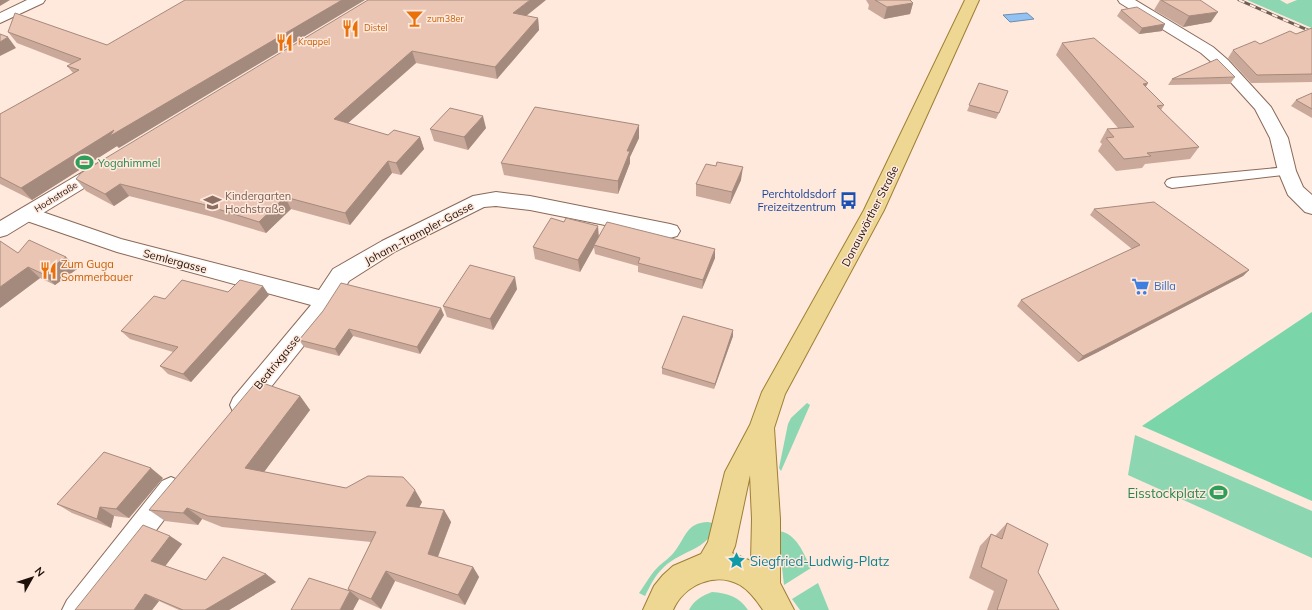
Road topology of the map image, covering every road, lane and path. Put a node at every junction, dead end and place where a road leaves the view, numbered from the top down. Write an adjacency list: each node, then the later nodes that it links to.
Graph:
1 (38, 0): 4 (street)
2 (972, 0): 14 (main road, Donauwörther Straße)
3 (1126, 0): 6 (street)
4 (0, 19)
5 (118, 159): 9 (street, Hochstraße)
6 (1287, 171): 7 (lane); 8 (street)
7 (1172, 183)
8 (1312, 207)
9 (28, 214): 10 (street, Hochstraße); 12 (street, Semlergasse)
10 (0, 230)
11 (670, 232): 12 (street, Johann-Trampler-Gasse)
12 (324, 300): 13 (street, Beatrixgasse)
13 (227, 422)
14 (761, 428): 16 (main road, Donauwörther Straße); 17 (main road, Donauwörther Straße)
15 (187, 472): 18 (street)
16 (710, 566): 17 (main road); 19 (main road)
17 (772, 599)
18 (77, 610)
19 (658, 610)

